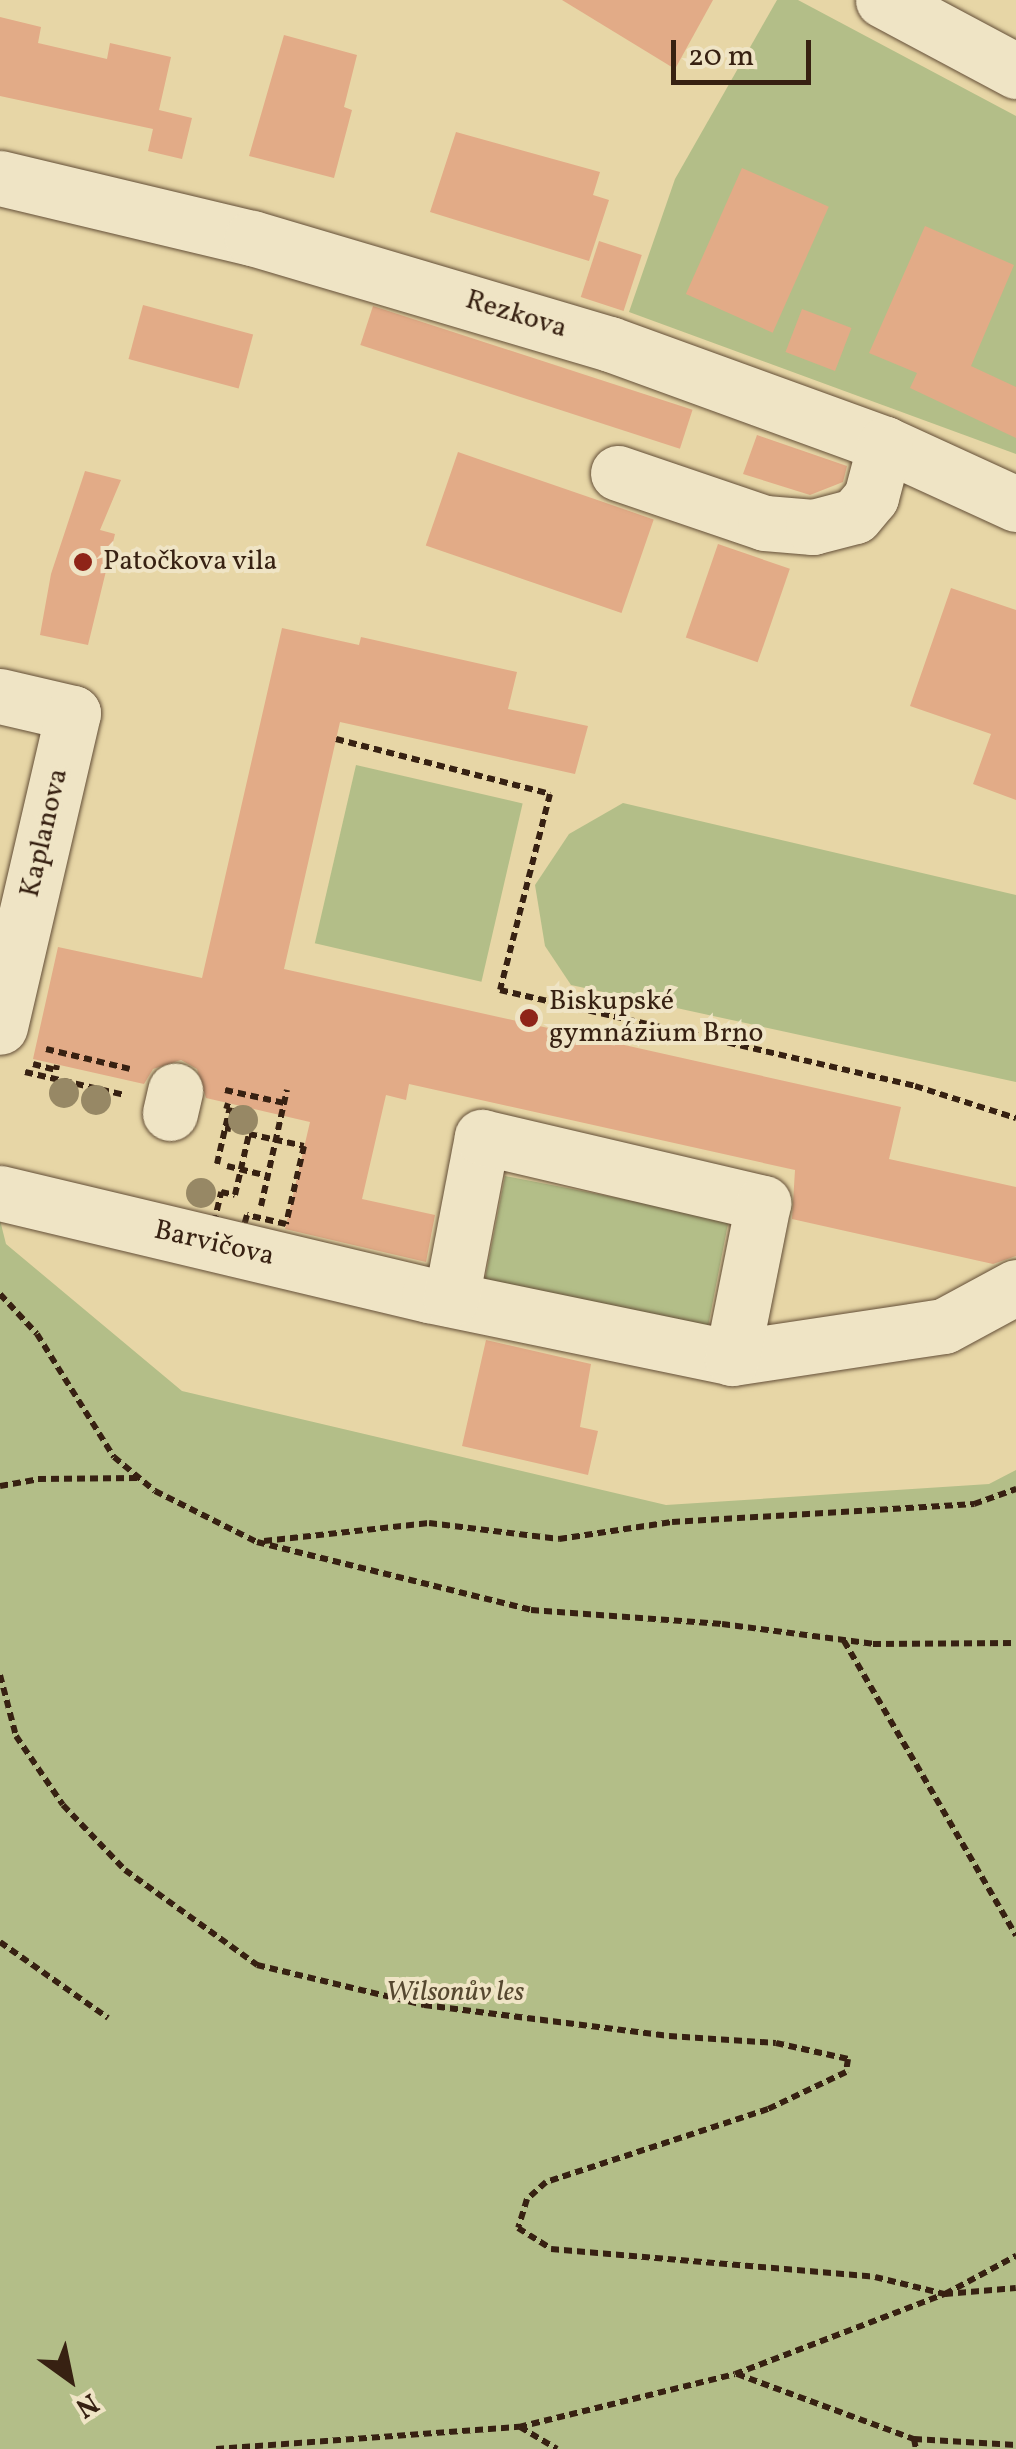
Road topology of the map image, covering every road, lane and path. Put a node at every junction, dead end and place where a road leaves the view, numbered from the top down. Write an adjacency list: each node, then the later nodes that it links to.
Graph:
1 (882, 0): 2 (street)
2 (1016, 71)
3 (0, 178): 4 (street, Rezkova)
4 (885, 444): 5 (street); 6 (street, Rezkova)
5 (618, 473)
6 (1016, 504)
7 (0, 696): 9 (street, Kaplanova)
8 (336, 739): 17 (path)
9 (18, 1046): 10 (path)
10 (57, 1064)
11 (30, 1073): 14 (path)
12 (287, 1090): 15 (path)
13 (242, 1094): 15 (path)
14 (158, 1100)
15 (284, 1103): 18 (path)
16 (254, 1113): 19 (path)
17 (1016, 1118)
18 (276, 1140): 21 (path); 22 (path); 24 (path)
19 (217, 1164)
20 (226, 1166): 21 (path)
21 (241, 1170): 22 (path); 24 (path)
22 (268, 1176): 24 (path)
23 (0, 1193): 27 (street, Barvičova)
24 (258, 1218)
25 (1016, 1287): 28 (street)
26 (0, 1294): 29 (path)
27 (440, 1297): 28 (street, Barvičova); 28 (street)
28 (732, 1358)
29 (138, 1478): 30 (path); 32 (path)
30 (0, 1486)
31 (1016, 1489): 32 (path)
32 (257, 1542): 33 (path)
33 (844, 1641): 34 (path); 36 (path)
34 (1016, 1644)
35 (0, 1675): 41 (path)
36 (1016, 1935)
37 (0, 1942): 38 (path)
38 (108, 2018)
39 (1016, 2256): 41 (path)
40 (1016, 2288): 41 (path)
41 (945, 2294): 42 (path)
42 (736, 2374): 43 (path); 44 (path)
43 (519, 2427): 46 (path); 47 (path)
44 (914, 2439): 45 (path); 48 (path)
45 (1016, 2446)
46 (216, 2449)
47 (557, 2449)
48 (916, 2449)

